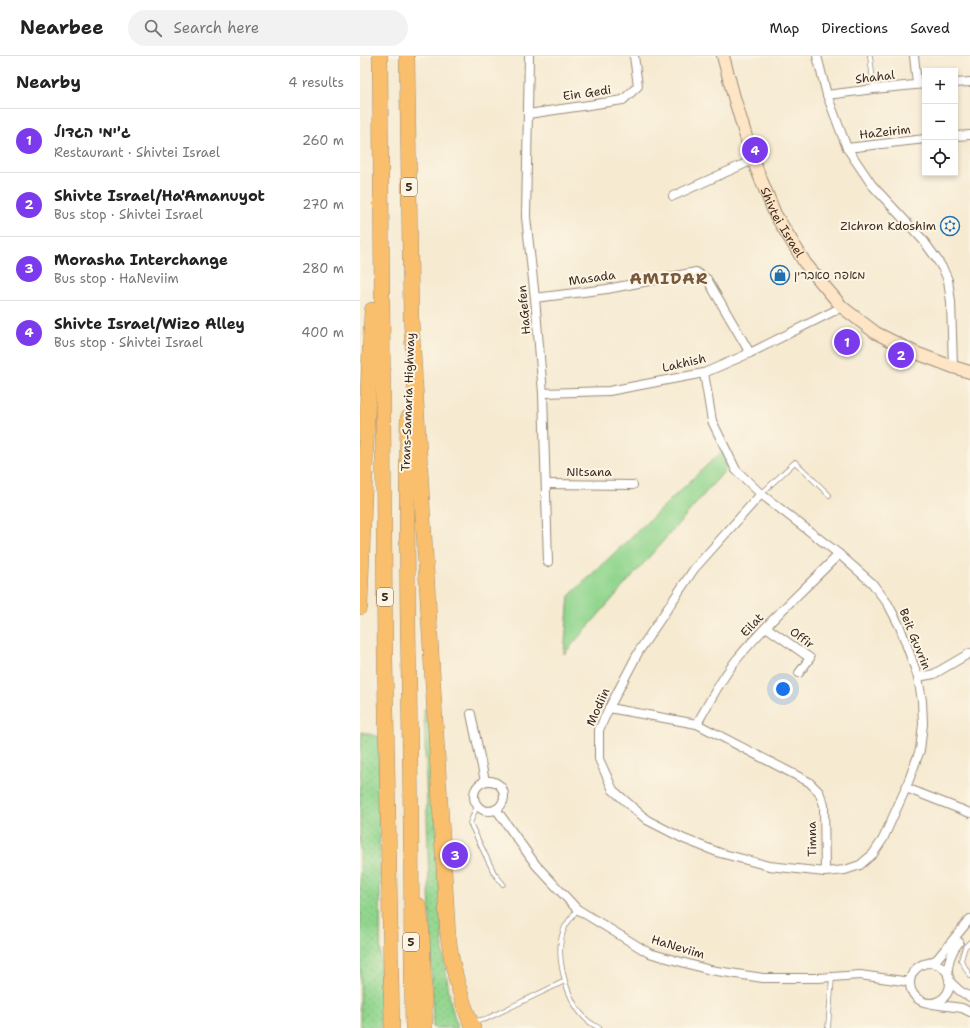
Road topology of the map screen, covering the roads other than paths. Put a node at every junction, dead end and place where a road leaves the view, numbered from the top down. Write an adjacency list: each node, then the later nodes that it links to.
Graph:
1 (380, 56): 20 (highway, 5)
2 (407, 56): 24 (highway, 5)
3 (529, 56): 14 (street, HaGefen)
4 (634, 56): 14 (street, Ein Gedi)
5 (723, 56): 19 (street, Shivtei Israel)
6 (817, 56): 13 (street)
7 (870, 56): 12 (lane)
8 (914, 56): 11 (street)
9 (970, 82): 10 (street)
10 (958, 83)
11 (921, 84): 12 (street, Shahal)
12 (874, 88): 13 (street, Shahal)
13 (827, 95): 18 (street)
14 (528, 114): 22 (street, HaGefen)
15 (970, 135): 16 (street)
16 (958, 136)
17 (922, 139): 18 (street, HaZeirim)
18 (847, 148): 26 (street)
19 (753, 160): 21 (street); 23 (street, Shivtei Israel)
20 (381, 166): 36 (highway); 66 (highway, 5)
21 (673, 196)
22 (535, 298): 25 (street, Masada); 29 (street, HaGefen)
23 (842, 307): 25 (street, Lakhish); 26 (street, Shivtei Israel)
24 (410, 317): 49 (highway, Trans-Samaria Highway / 5); 65 (highway)
25 (750, 354): 28 (street, Lakhish)
26 (953, 367): 27 (street, Shivtei Israel)
27 (970, 372)
28 (704, 373): 29 (street, Lakhish); 32 (street, Beit Guvrin)
29 (543, 393): 30 (street, HaGefen)
30 (546, 484): 31 (street, Nitsana); 35 (street, HaGefen)
31 (633, 485)
32 (761, 494): 33 (lane); 34 (street, Beit Guvrin); 41 (street, Modiin)
33 (829, 495)
34 (839, 554): 37 (street, Eilat); 40 (street, Beit Guvrin)
35 (548, 562)
36 (360, 605)
37 (766, 627): 39 (street, Offir); 43 (street, Eilat)
38 (970, 653): 40 (street)
39 (799, 673)
40 (918, 677): 45 (street, Beit Guvrin)
41 (609, 708): 43 (street); 50 (street, Modiin)
42 (471, 714): 44 (street)
43 (697, 724): 50 (street, Timna)
44 (485, 781): 46 (street); 47 (street)
45 (906, 788): 48 (street); 50 (street, Beit Guvrin)
46 (477, 806): 47 (street); 51 (lane)
47 (496, 809): 52 (street, HaNeviim)
48 (970, 813)
49 (412, 855): 67 (highway, 5); 68 (highway)
50 (825, 872)
51 (503, 884)
52 (578, 909): 58 (street, HaNeviim); 60 (lane)
53 (970, 919): 56 (street)
54 (970, 928): 59 (street)
55 (970, 942): 57 (lane)
56 (927, 964): 59 (street); 61 (street)
57 (970, 976)
58 (832, 977): 61 (street, HaNeviim); 70 (lane)
59 (949, 979): 62 (street); 63 (street)
60 (565, 981): 65 (lane); 69 (lane)
61 (910, 982): 63 (street)
62 (970, 997)
63 (930, 1003): 64 (street)
64 (970, 1012)
65 (472, 1025)
66 (392, 1028)
67 (413, 1028)
68 (425, 1028)
69 (599, 1028)
70 (828, 1028)

